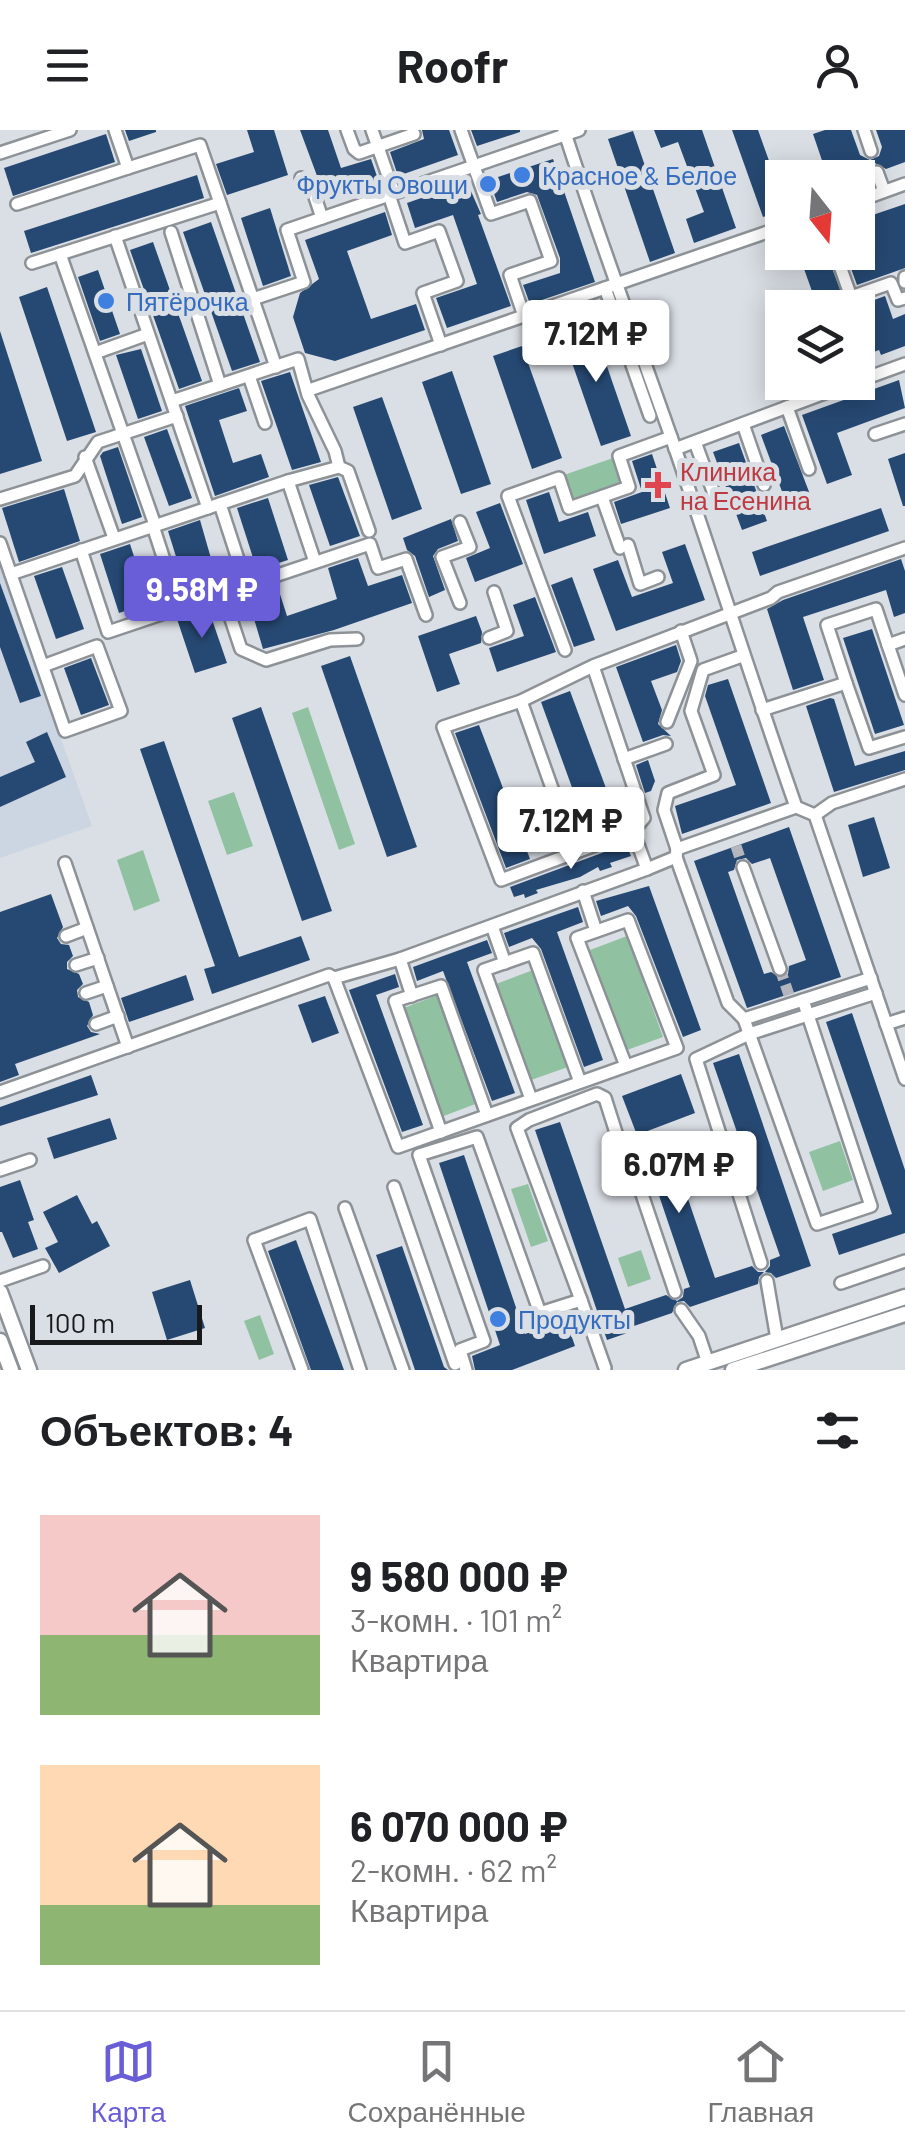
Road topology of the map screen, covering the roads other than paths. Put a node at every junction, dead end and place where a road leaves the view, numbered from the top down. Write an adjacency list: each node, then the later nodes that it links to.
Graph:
1 (115, 130): 14 (street)
2 (347, 130): 10 (street)
3 (372, 130): 10 (street)
4 (461, 130): 13 (street)
5 (580, 130): 8 (street)
6 (864, 130): 11 (street)
7 (66, 131): 12 (street)
8 (565, 132): 13 (street); 30 (street)
9 (414, 134): 10 (street)
10 (378, 146): 19 (street)
11 (870, 151)
12 (0, 153)
13 (474, 166): 19 (street); 33 (street)
14 (128, 168): 21 (street); 22 (street)
15 (878, 172): 18 (street)
16 (301, 178): 23 (street)
17 (905, 184): 18 (street)
18 (884, 192): 20 (street)
19 (392, 194): 23 (street); 35 (street)
20 (875, 195)
21 (220, 203): 26 (street); 32 (street)
22 (17, 204)
23 (322, 218): 32 (street)
24 (171, 232): 41 (street)
25 (765, 232): 30 (street)
26 (115, 236): 27 (street); 34 (street)
27 (60, 254): 28 (street); 36 (street)
28 (32, 262)
29 (841, 270): 31 (street)
30 (610, 286): 33 (street); 47 (street); 54 (street)
31 (905, 298)
32 (253, 300): 38 (street)
33 (524, 316): 35 (street)
34 (148, 334): 36 (street); 44 (street)
35 (441, 345): 42 (street)
36 (95, 352): 51 (street)
37 (904, 365): 39 (street)
38 (276, 367): 40 (street); 42 (street)
39 (875, 375)
40 (249, 376): 41 (street); 48 (street)
41 (220, 385): 44 (street)
42 (309, 390): 56 (street)
43 (808, 400): 45 (street)
44 (172, 401): 46 (street)
45 (787, 408): 49 (street); 57 (street)
46 (177, 416): 51 (street); 63 (street)
47 (650, 416)
48 (265, 423)
49 (743, 424): 53 (street); 59 (street)
50 (905, 424): 52 (street)
51 (124, 433): 55 (street); 65 (street)
52 (875, 434)
53 (695, 442): 54 (street); 62 (street)
54 (673, 443): 60 (street); 79 (street)
55 (85, 457): 61 (street); 67 (street)
56 (339, 467): 58 (street); 66 (street)
57 (809, 469)
58 (288, 481): 63 (street); 71 (street)
59 (764, 485)
60 (602, 497): 73 (street); 86 (street)
61 (0, 498)
62 (717, 502)
63 (214, 506): 65 (street); 74 (street)
64 (460, 522): 77 (street)
65 (154, 526): 67 (street); 78 (street)
66 (369, 531)
67 (114, 538): 70 (street)
68 (0, 544): 72 (street)
69 (905, 548): 79 (street)
70 (81, 550): 72 (street); 78 (street)
71 (315, 562): 74 (street); 80 (street)
72 (10, 574): 88 (street)
73 (658, 577)
74 (246, 584): 75 (street)
75 (222, 592): 78 (street); 84 (street)
76 (494, 592): 82 (street)
77 (460, 603)
78 (180, 606)
79 (729, 612): 81 (street); 87 (street)
80 (426, 615)
81 (681, 631): 89 (street); 94 (street)
82 (489, 638)
83 (905, 638): 85 (street)
84 (357, 639)
85 (888, 644): 90 (street); 91 (street)
86 (564, 650)
87 (742, 656): 93 (street); 105 (street)
88 (43, 666): 88 (street)
89 (592, 666): 92 (street); 97 (street)
90 (846, 683): 93 (street); 95 (street)
91 (905, 695)
92 (521, 701): 104 (street); 104 (street)
93 (762, 710): 99 (street)
94 (667, 722)
95 (905, 737)
96 (666, 744): 97 (street)
97 (624, 758): 101 (street)
98 (905, 779): 100 (street)
99 (796, 807): 100 (street); 102 (street)
100 (815, 815): 120 (street)
101 (633, 831): 104 (street); 108 (street)
102 (731, 831): 103 (street); 105 (street)
103 (736, 846)
104 (575, 852)
105 (676, 854): 108 (street); 129 (street)
106 (64, 862): 111 (street)
107 (744, 867): 118 (street)
108 (647, 869): 109 (street)
109 (583, 891): 110 (street); 112 (street)
110 (492, 926): 115 (street); 116 (street)
111 (87, 928): 113 (street); 114 (street)
112 (596, 931): 134 (street); 134 (street)
113 (66, 936)
114 (98, 958): 117 (street); 121 (street)
115 (400, 959): 119 (street); 124 (street)
116 (505, 963): 136 (street); 138 (street)
117 (76, 965)
118 (780, 969)
119 (334, 978): 133 (street); 140 (street)
120 (871, 978): 122 (street); 125 (street)
121 (107, 986): 123 (street); 127 (street)
122 (876, 993): 126 (street); 131 (street)
123 (86, 994)
124 (412, 996): 139 (street); 140 (street)
125 (795, 1000): 126 (street); 129 (street)
126 (808, 1015): 132 (street); 132 (street)
127 (118, 1016): 130 (street); 133 (street)
128 (905, 1018): 131 (street)
129 (744, 1019): 132 (street)
130 (96, 1024)
131 (886, 1024): 135 (street)
132 (749, 1034): 146 (street)
133 (128, 1046): 137 (street)
134 (626, 1066): 136 (street)
135 (905, 1079)
136 (580, 1082): 138 (street)
137 (0, 1092)
138 (531, 1100): 139 (street)
139 (486, 1115): 140 (street)
140 (441, 1132)
141 (30, 1160): 142 (street)
142 (0, 1170)
143 (394, 1186): 160 (street)
144 (345, 1208): 166 (street)
145 (905, 1261): 150 (street)
146 (760, 1262)
147 (43, 1266): 148 (street)
148 (0, 1280)
149 (767, 1281): 157 (street)
150 (841, 1283)
151 (0, 1292): 163 (main road)
152 (675, 1292): 154 (street)
153 (905, 1296): 157 (main road)
154 (581, 1300): 160 (street); 161 (street)
155 (681, 1310): 159 (street)
156 (905, 1314): 168 (main road)
157 (777, 1339): 159 (main road)
158 (0, 1341): 162 (main road)
159 (708, 1363): 167 (main road)
160 (460, 1367)
161 (605, 1368)
162 (11, 1370)
163 (29, 1370)
164 (302, 1370): 165 (street)
165 (360, 1370)
166 (403, 1370)
167 (686, 1370)
168 (733, 1370)

